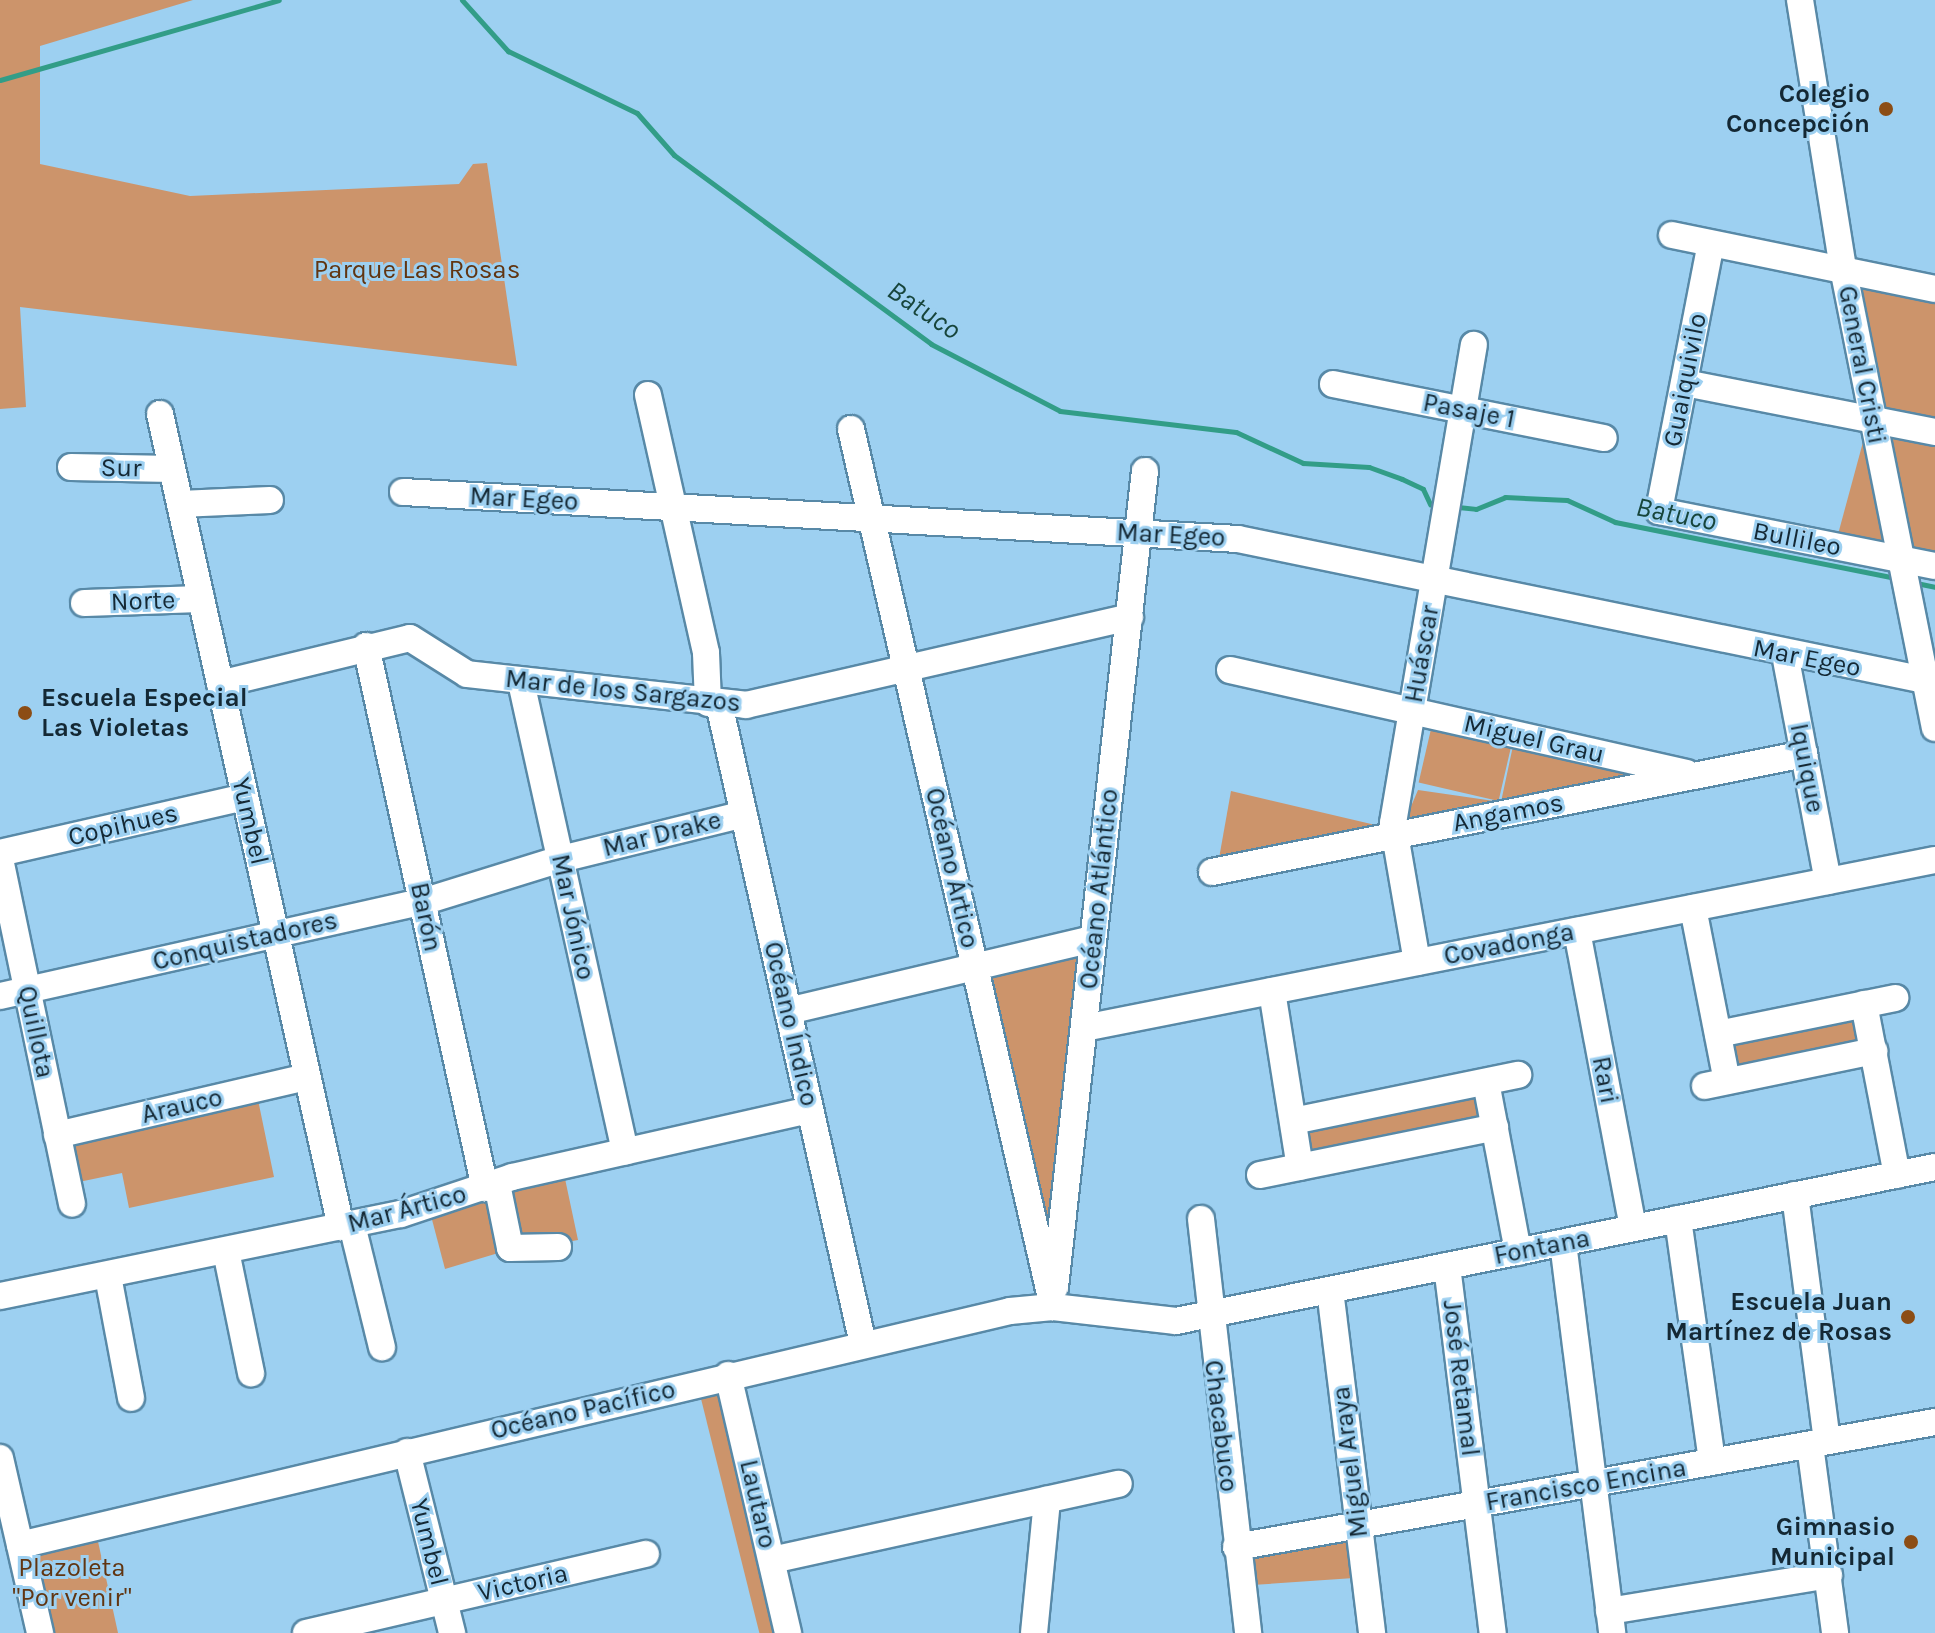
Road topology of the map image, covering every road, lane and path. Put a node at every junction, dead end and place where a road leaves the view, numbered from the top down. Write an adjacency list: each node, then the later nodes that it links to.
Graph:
1 (1800, 0): 4 (street, General Cristi)
2 (1672, 235): 3 (street)
3 (1710, 248): 4 (street); 7 (street, Guaiquivilo)
4 (1843, 268): 5 (street); 12 (street, General Cristi)
5 (1935, 289)
6 (1474, 345): 10 (street, Huáscar)
7 (1685, 383): 12 (street); 23 (street, Guaiquivilo)
8 (1333, 384): 10 (street, Pasaje 1)
9 (648, 395): 22 (street, Océano Índico)
10 (1461, 409): 15 (street, Pasaje 1); 28 (street, Huáscar)
11 (160, 414): 17 (street, Yumbel)
12 (1872, 419): 14 (street); 26 (street, General Cristi)
13 (851, 429): 24 (street, Océano Ártico)
14 (1935, 432)
15 (1604, 438)
16 (71, 467): 17 (street, Sur)
17 (172, 469): 21 (street, Yumbel)
18 (1145, 471): 25 (street, Océano Atlántico)
19 (403, 492): 22 (street, Mar Egeo)
20 (270, 500): 21 (street)
21 (180, 504): 29 (street, Yumbel)
22 (673, 507): 24 (street, Mar Egeo); 39 (street, Océano Índico)
23 (1659, 511): 26 (street, Bullileo)
24 (871, 518): 25 (street, Mar Egeo); 34 (street, Océano Ártico)
25 (1140, 533): 28 (street, Mar Egeo); 31 (street, Océano Atlántico)
26 (1902, 559): 27 (street, Bullileo); 36 (street, General Cristi)
27 (1935, 566)
28 (1435, 581): 33 (street, Mar Egeo); 40 (street, Huáscar)
29 (201, 599): 30 (street, Norte); 38 (street, Yumbel)
30 (84, 603)
31 (1130, 617): 34 (street, Mar de los Sargazos); 58 (street, Océano Atlántico)
32 (366, 646): 37 (street, Mar de los Sargazos); 38 (street, Mar de los Sargazos); 54 (street, Barón)
33 (1785, 654): 36 (street, Mar Egeo); 42 (street, Iquique)
34 (906, 670): 39 (street, Mar de los Sargazos); 60 (street, Océano Ártico)
35 (1230, 670): 40 (street, Miguel Grau)
36 (1925, 680): 41 (street, General Cristi)
37 (521, 682): 39 (street, Mar de los Sargazos); 49 (street, Mar Jónico)
38 (220, 684): 44 (street, Yumbel)
39 (713, 704): 45 (street, Océano Índico)
40 (1412, 711): 43 (street, Miguel Grau); 46 (street, Huáscar)
41 (1935, 728)
42 (1804, 754): 43 (street, Angamos); 53 (street, Iquique)
43 (1696, 775): 46 (street, Angamos)
44 (245, 797): 47 (street, Copihues); 57 (street, Yumbel)
45 (744, 814): 49 (street, Mar Drake); 66 (street, Océano Índico)
46 (1394, 836): 51 (street, Angamos); 59 (street, Huáscar)
47 (0, 853)
48 (0, 859): 61 (street, Quillota)
49 (561, 859): 52 (street, Mar Drake); 77 (street, Mar Jónico)
50 (1935, 860): 53 (street, Covadonga)
51 (1212, 872)
52 (489, 881): 54 (street, Conquistadores)
53 (1828, 881): 55 (street, Covadonga)
54 (422, 902): 57 (street, Conquistadores); 82 (street, Barón)
55 (1693, 908): 56 (street, Covadonga); 68 (street)
56 (1577, 931): 59 (street, Covadonga); 88 (street, Rari)
57 (275, 934): 61 (street, Conquistadores); 71 (street, Yumbel)
58 (1093, 939): 60 (street); 67 (street, Océano Atlántico)
59 (1417, 962): 62 (street, Covadonga)
60 (975, 967): 66 (street); 97 (street, Océano Ártico)
61 (27, 990): 63 (street, Conquistadores); 76 (street, Quillota)
62 (1272, 991): 67 (street, Covadonga); 74 (street)
63 (0, 996)
64 (1895, 998): 65 (street)
65 (1864, 1004): 68 (street); 69 (street)
66 (788, 1011): 73 (street, Océano Índico)
67 (1084, 1028): 97 (street, Océano Atlántico)
68 (1718, 1034): 69 (street)
69 (1874, 1051): 81 (street)
70 (1518, 1075): 72 (street)
71 (307, 1077): 76 (street, Arauco); 87 (street, Yumbel)
72 (1486, 1082): 74 (street); 75 (street)
73 (810, 1110): 77 (street, Mar Ártico); 100 (street, Océano Índico)
74 (1293, 1121): 78 (street)
75 (1495, 1127): 78 (street); 92 (street)
76 (57, 1135): 84 (street, Quillota)
77 (625, 1152): 82 (street, Mar Ártico)
78 (1300, 1167): 80 (street)
79 (1935, 1167): 81 (street, Fontana)
80 (1260, 1175)
81 (1897, 1175): 83 (street, Fontana)
82 (491, 1186): 87 (street, Mar Ártico); 90 (street, Barón)
83 (1795, 1195): 86 (street, Fontana); 106 (street)
84 (72, 1204)
85 (1201, 1219): 98 (street, Chacabuco)
86 (1678, 1219): 88 (street, Fontana); 109 (street)
87 (347, 1226): 91 (street, Mar Ártico); 101 (street, Yumbel)
88 (1633, 1228): 89 (street, Fontana)
89 (1563, 1243): 92 (street, Fontana); 110 (street)
90 (558, 1247)
91 (226, 1251): 94 (street, Mar Ártico); 102 (street)
92 (1518, 1252): 93 (street, Fontana)
93 (1447, 1266): 95 (street, Fontana); 113 (street, José Retamal)
94 (108, 1276): 96 (street, Mar Ártico); 104 (street)
95 (1330, 1290): 98 (street, Fontana); 114 (street, Miguel Araya)
96 (0, 1296)
97 (1053, 1307): 99 (street, Océano Pacífico); 100 (street, Océano Pacífico)
98 (1207, 1315): 99 (street, Fontana); 116 (street, Chacabuco)
99 (1149, 1322)
100 (863, 1344): 103 (street, Océano Pacífico)
101 (382, 1347)
102 (251, 1373)
103 (728, 1375): 107 (street, Océano Pacífico); 118 (street, Lautaro)
104 (131, 1398)
105 (1935, 1422): 106 (street, Francisco Encina)
106 (1818, 1443): 109 (street, Francisco Encina); 119 (street)
107 (407, 1452): 115 (street, Océano Pacífico); 120 (street, Yumbel)
108 (0, 1458): 115 (street)
109 (1712, 1462): 110 (street, Francisco Encina)
110 (1593, 1483): 113 (street, Francisco Encina); 121 (street)
111 (1119, 1484): 112 (street)
112 (1047, 1500): 118 (street); 126 (street)
113 (1476, 1504): 114 (street, Francisco Encina); 129 (street, José Retamal)
114 (1356, 1526): 116 (street, Francisco Encina); 128 (street, Miguel Araya)
115 (20, 1545): 122 (street)
116 (1236, 1547): 127 (street, Chacabuco)
117 (646, 1554): 120 (street, Victoria)
118 (772, 1560): 125 (street, Lautaro)
119 (1829, 1575): 121 (street); 130 (street)
120 (444, 1601): 123 (street, Victoria); 124 (street, Yumbel)
121 (1611, 1622)
122 (40, 1633)
123 (306, 1633)
124 (452, 1633)
125 (788, 1633)
126 (1034, 1633)
127 (1248, 1633)
128 (1372, 1633)
129 (1493, 1633)
130 (1835, 1633)

